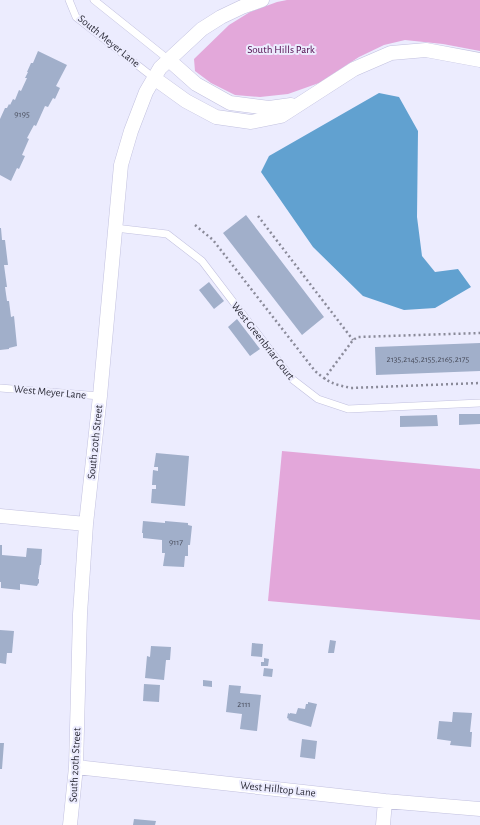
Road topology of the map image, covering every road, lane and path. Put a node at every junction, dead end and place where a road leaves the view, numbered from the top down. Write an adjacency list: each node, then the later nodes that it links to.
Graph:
1 (68, 0): 5 (lane, South Meyer Lane)
2 (94, 0): 5 (lane, South Meyer Lane)
3 (262, 0): 5 (street, South 20th Street)
4 (480, 60): 6 (street)
5 (161, 69): 6 (street); 6 (street); 9 (street, South 20th Street)
6 (299, 104)
7 (258, 216): 11 (path)
8 (195, 225): 12 (path)
9 (115, 228): 15 (street, South 20th Street); 16 (lane, West Greenbriar Court)
10 (480, 333): 11 (path)
11 (353, 340): 12 (path)
12 (324, 379): 13 (path)
13 (480, 383)
14 (0, 388): 15 (lane, West Meyer Lane)
15 (100, 396): 18 (street, South 20th Street)
16 (480, 403)
17 (0, 516): 18 (street)
18 (86, 524): 19 (street, South 20th Street)
19 (76, 767): 20 (street, West Hilltop Lane); 22 (street, South 20th Street)
20 (385, 801): 21 (street, West Hilltop Lane); 23 (street)
21 (480, 809)
22 (70, 825)
23 (383, 825)

